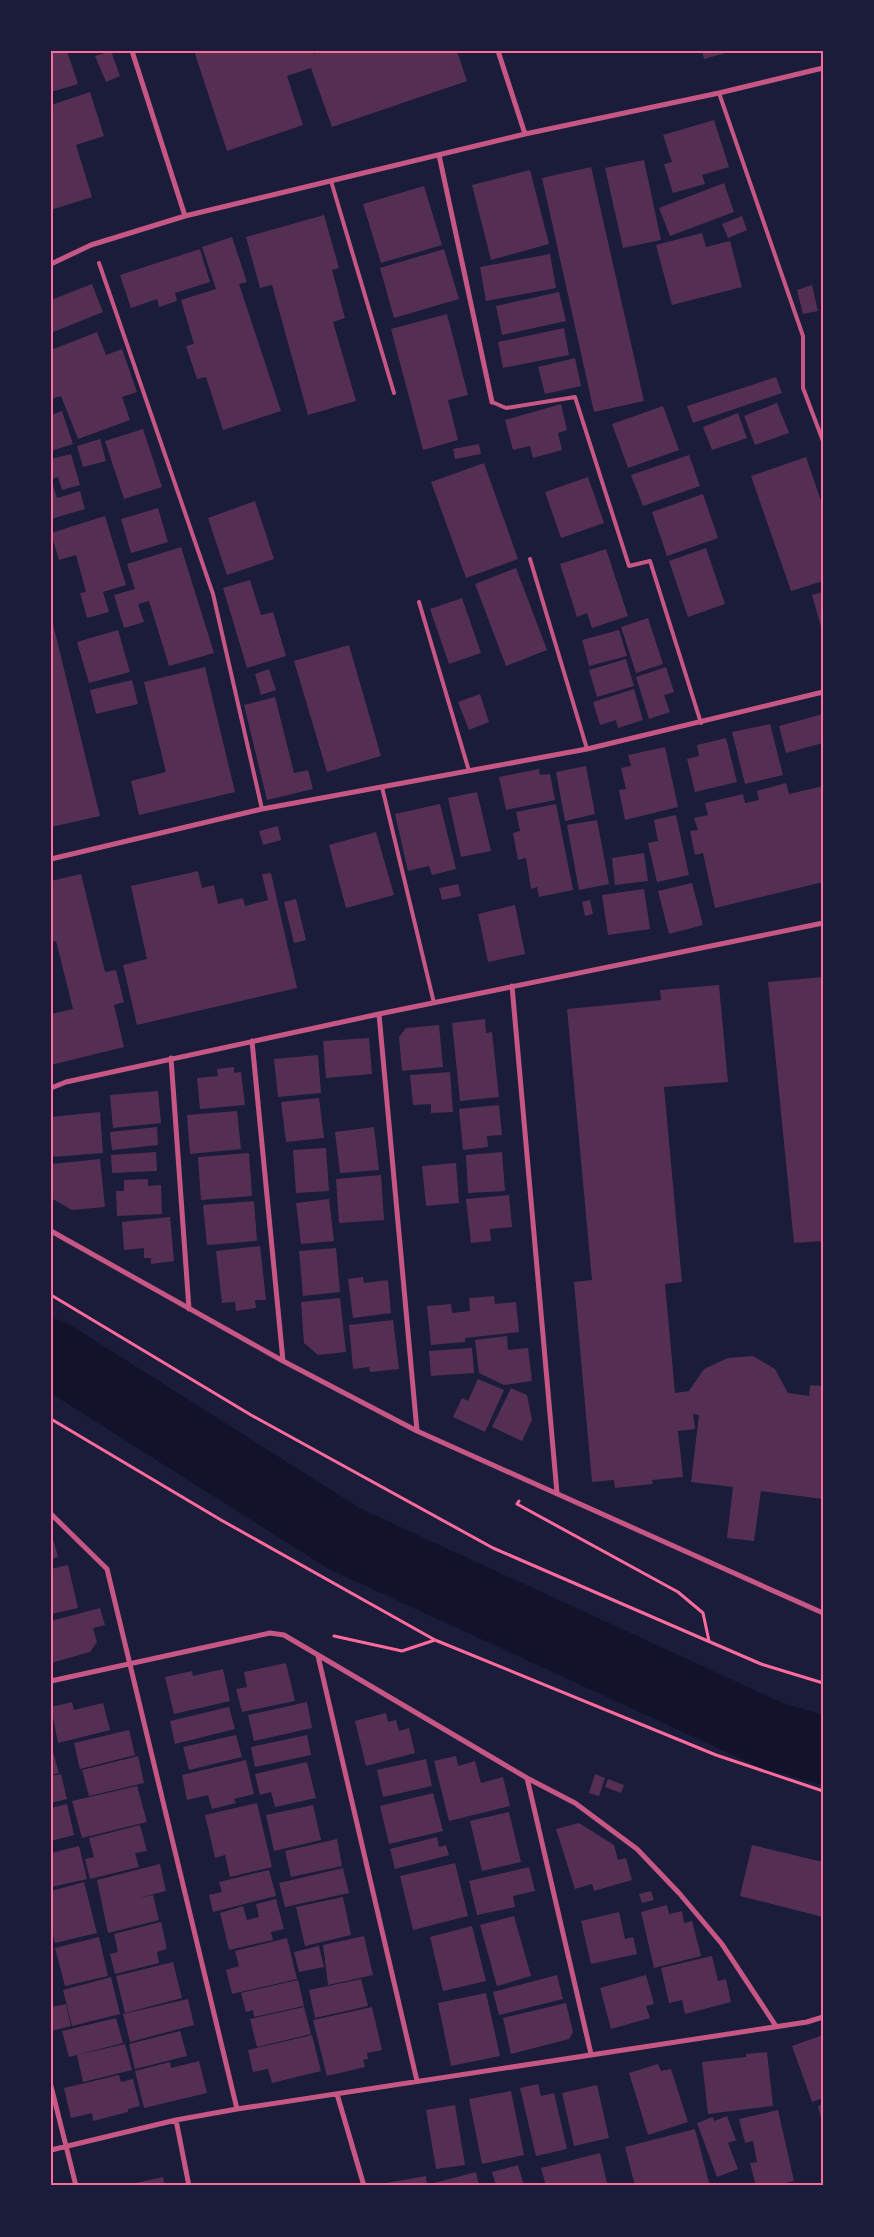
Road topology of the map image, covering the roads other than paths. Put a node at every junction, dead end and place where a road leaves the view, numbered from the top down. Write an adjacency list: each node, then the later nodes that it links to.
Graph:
1 (132, 51): 8 (street)
2 (498, 51): 5 (street)
3 (823, 68): 4 (street)
4 (719, 93): 5 (street); 13 (lane)
5 (525, 134): 6 (street)
6 (440, 155): 7 (street); 12 (street)
7 (331, 181): 8 (street); 11 (lane)
8 (185, 216): 9 (street)
9 (51, 264)
10 (99, 264): 21 (lane)
11 (394, 393)
12 (492, 402): 17 (lane)
13 (823, 441)
14 (530, 559): 18 (lane)
15 (419, 602): 19 (lane)
16 (823, 692): 17 (street)
17 (701, 723): 18 (street)
18 (587, 749): 19 (street)
19 (469, 771): 20 (street)
20 (382, 786): 21 (street); 25 (lane)
21 (262, 809): 22 (street)
22 (51, 859)
23 (823, 923): 24 (street)
24 (512, 986): 25 (street); 34 (street)
25 (434, 1003): 26 (street)
26 (379, 1014): 27 (street); 33 (street)
27 (252, 1041): 28 (street); 32 (street)
28 (171, 1058): 29 (street); 31 (street)
29 (51, 1088)
30 (51, 1231): 31 (street)
31 (189, 1310): 32 (street)
32 (283, 1361): 33 (street)
33 (417, 1431): 34 (street)
34 (557, 1493): 36 (street)
35 (51, 1514): 38 (street)
36 (823, 1613)
37 (318, 1656): 38 (street); 40 (street); 44 (street)
38 (131, 1664): 39 (street); 47 (street)
39 (51, 1681)
40 (527, 1778): 42 (street); 43 (street)
41 (823, 2017): 42 (street)
42 (776, 2026): 43 (street)
43 (591, 2054): 44 (street)
44 (417, 2081): 46 (street)
45 (51, 2086): 49 (street)
46 (337, 2094): 47 (street); 53 (street)
47 (237, 2109): 48 (street)
48 (176, 2120): 49 (street); 52 (street)
49 (66, 2146): 50 (street); 51 (street)
50 (51, 2150)
51 (76, 2186)
52 (190, 2186)
53 (364, 2186)

